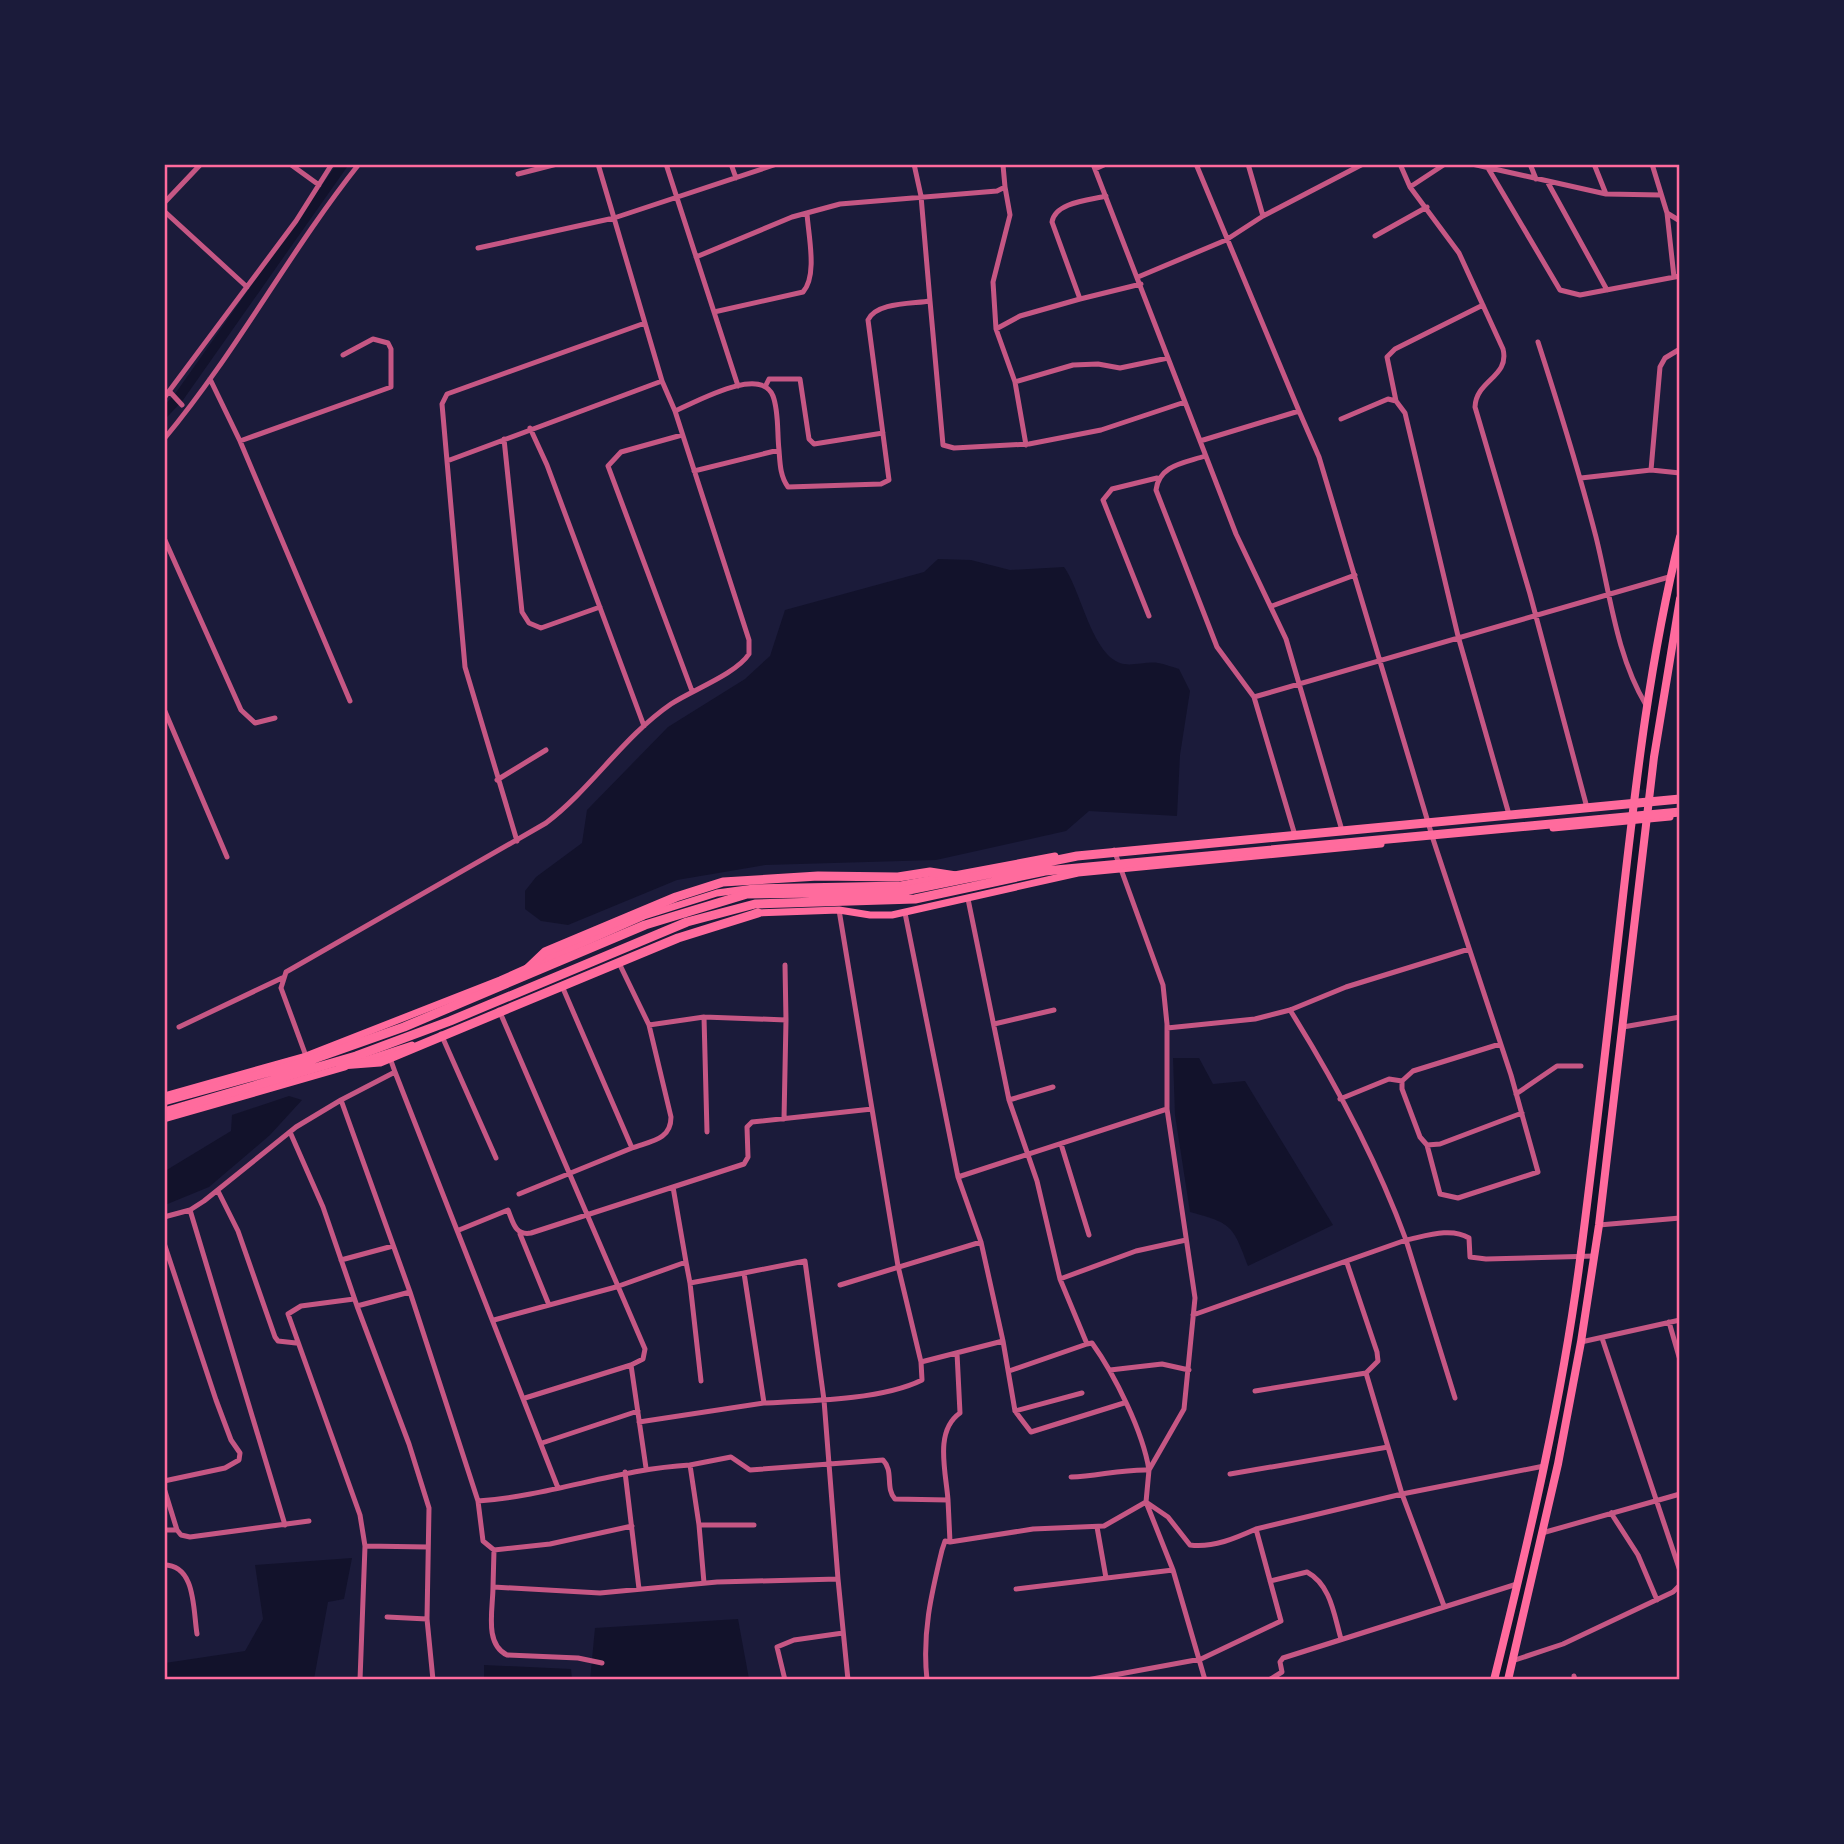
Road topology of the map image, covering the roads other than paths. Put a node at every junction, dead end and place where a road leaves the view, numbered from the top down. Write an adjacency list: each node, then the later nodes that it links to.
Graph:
1 (201, 164): 36 (street)
2 (290, 164): 28 (street)
3 (332, 164): 28 (street)
4 (359, 164): 63 (street)
5 (557, 164): 24 (street)
6 (598, 164): 42 (street)
7 (666, 164): 35 (street)
8 (731, 164): 25 (street)
9 (777, 164): 25 (street)
10 (914, 164): 34 (street)
11 (1106, 164): 22 (street)
12 (1196, 164): 45 (street)
13 (1248, 164): 41 (street)
14 (1363, 164): 41 (street)
15 (1399, 164): 30 (street)
16 (1445, 164): 30 (street)
17 (1472, 164): 23 (street)
18 (1530, 164): 26 (street)
19 (1594, 164): 31 (street)
20 (1653, 164): 32 (street)
21 (1004, 165): 29 (street)
22 (1094, 167): 33 (street)
23 (1488, 168): 26 (street); 52 (street)
24 (518, 174)
25 (736, 178): 35 (street)
26 (1536, 178): 27 (street)
27 (1547, 181): 31 (street); 52 (street)
28 (319, 186): 51 (street)
29 (1004, 187): 34 (street); 58 (street)
30 (1410, 187): 37 (street)
31 (1606, 194): 32 (street)
32 (1661, 195): 40 (street)
33 (1106, 196): 48 (street); 53 (street)
34 (921, 197): 39 (street); 54 (street)
35 (676, 198): 42 (street); 47 (street)
36 (164, 203)
37 (1427, 207): 44 (street); 55 (street)
38 (164, 211): 51 (street)
39 (807, 213): 47 (street); 56 (street)
40 (1667, 213): 43 (street); 49 (street)
41 (1263, 216): 45 (street)
42 (614, 218): 46 (street); 57 (street)
43 (1679, 220)
44 (1375, 236)
45 (1226, 240): 48 (street); 74 (street)
46 (478, 248)
47 (696, 257): 56 (street)
48 (1138, 276): 50 (street)
49 (1677, 276): 52 (street)
50 (1141, 284): 53 (street); 62 (street)
51 (247, 287): 68 (street)
52 (1607, 290)
53 (1080, 299): 58 (street)
54 (930, 301): 77 (street); 83 (street)
55 (1483, 305): 70 (street); 101 (street)
56 (714, 312): 67 (street)
57 (645, 323): 64 (street); 86 (street)
58 (996, 329): 65 (street)
59 (1538, 342): 91 (street)
60 (1679, 349): 87 (street)
61 (343, 355): 81 (street)
62 (1168, 358): 65 (street); 71 (street)
63 (210, 379): 79 (street); 81 (street)
64 (662, 382): 73 (street); 76 (street)
65 (1015, 382): 83 (street)
66 (766, 385): 67 (street); 77 (street); 84 (street)
67 (738, 386): 73 (street)
68 (172, 394): 69 (street); 72 (street)
69 (164, 398)
70 (1396, 401): 75 (street); 102 (street)
71 (1185, 402): 82 (street); 83 (street)
72 (182, 405)
73 (675, 411): 78 (street)
74 (1299, 411): 82 (street); 94 (street)
75 (1341, 419)
76 (530, 428): 80 (street); 99 (street)
77 (883, 433): 84 (street)
78 (682, 435): 88 (street); 105 (street)
79 (164, 439)
80 (504, 439): 86 (street); 99 (street)
81 (240, 440): 107 (street)
82 (1200, 441): 85 (street)
83 (1026, 444)
84 (779, 450): 88 (street)
85 (1205, 456): 90 (street); 98 (street)
86 (447, 461): 113 (street)
87 (1651, 470): 89 (street); 91 (street)
88 (694, 471): 105 (street)
89 (1679, 473)
90 (1157, 478): 100 (street); 106 (street)
91 (1581, 478): 96 (street)
92 (1679, 537): 95 (main road)
93 (164, 538): 110 (street)
94 (1355, 575): 98 (street); 103 (street)
95 (1670, 577): 96 (street); 108 (main road)
96 (1610, 594): 101 (street); 108 (street)
97 (1679, 599): 115 (main road)
98 (1272, 606): 104 (street)
99 (600, 607): 111 (street)
100 (1149, 616)
101 (1537, 617): 102 (street); 117 (street)
102 (1458, 636): 103 (street); 118 (street)
103 (1380, 660): 104 (street); 120 (street)
104 (1300, 683): 106 (street); 123 (street)
105 (692, 691): 111 (street)
106 (1254, 697): 124 (street)
107 (350, 701)
108 (1646, 705): 116 (main road)
109 (164, 709): 128 (street)
110 (275, 718)
111 (644, 726): 126 (street)
112 (546, 750): 113 (street)
113 (497, 780): 126 (street)
114 (1679, 797): 115 (main road); 138 (highway)
115 (1649, 799): 116 (main road); 121 (main road)
116 (1633, 800): 117 (main road); 122 (main road)
117 (1586, 804): 118 (main road)
118 (1508, 811): 120 (main road)
119 (1679, 814): 121 (main road); 157 (highway)
120 (1428, 819): 123 (main road); 125 (street)
121 (1647, 820): 122 (main road); 150 (main road)
122 (1630, 821): 125 (main road); 197 (main road)
123 (1341, 827): 124 (main road)
124 (1294, 832): 127 (main road)
125 (1433, 839): 129 (main road); 135 (street)
126 (517, 841): 139 (street)
127 (1114, 849): 129 (street); 130 (main road)
128 (227, 856)
129 (1121, 869): 131 (main road); 151 (street)
130 (956, 876): 138 (highway); 155 (main road)
131 (968, 899): 134 (main road); 147 (street)
132 (843, 911): 133 (main road); 134 (main road); 167 (street)
133 (758, 913): 136 (main road); 157 (highway)
134 (905, 913): 180 (street)
135 (1469, 949): 143 (street); 153 (street)
136 (617, 959): 140 (main road); 148 (street)
137 (785, 965): 146 (street)
138 (519, 977): 162 (highway)
139 (282, 978): 149 (street); 155 (street)
140 (561, 984): 141 (main road); 176 (street)
141 (498, 1010): 152 (main road); 179 (street)
142 (1054, 1010): 147 (street)
143 (1290, 1010): 151 (street); 163 (street)
144 (704, 1017): 146 (street); 148 (street); 173 (street)
145 (1679, 1017): 150 (street)
146 (786, 1020): 171 (street)
147 (994, 1024): 165 (street)
148 (649, 1025): 176 (street)
149 (179, 1027)
150 (1623, 1027): 188 (main road)
151 (1167, 1028): 166 (street)
152 (441, 1034): 154 (main road); 178 (street)
153 (1500, 1044): 159 (street); 161 (street)
154 (388, 1053): 158 (street); 170 (main road)
155 (306, 1056): 162 (main road)
156 (1581, 1066): 161 (street)
157 (325, 1067): 168 (highway)
158 (395, 1072): 164 (street); 189 (street)
159 (1402, 1081): 163 (street); 175 (street)
160 (1053, 1087): 165 (street)
161 (1516, 1094): 169 (street)
162 (164, 1098)
163 (1340, 1099): 193 (street)
164 (341, 1100): 172 (street); 196 (street)
165 (1009, 1100): 177 (street)
166 (1167, 1109): 174 (street); 192 (street)
167 (872, 1110): 171 (street); 201 (street)
168 (164, 1112)
169 (1522, 1113): 175 (street); 175 (street)
170 (164, 1119)
171 (785, 1119): 181 (street)
172 (290, 1132): 182 (street); 198 (street)
173 (707, 1132)
174 (1062, 1144): 177 (street); 191 (street)
175 (1427, 1145)
176 (632, 1148): 179 (street)
177 (1027, 1154): 180 (street); 203 (street)
178 (496, 1158)
179 (570, 1174): 183 (street); 185 (street)
180 (957, 1177): 194 (street)
181 (673, 1186): 185 (street); 199 (street)
182 (218, 1191): 184 (street); 217 (street)
183 (519, 1194)
184 (190, 1210): 186 (street); 259 (street)
185 (587, 1214): 190 (street); 206 (street)
186 (164, 1217)
187 (1679, 1218): 188 (street)
188 (1599, 1225): 197 (main road)
189 (459, 1230): 190 (street); 211 (street)
190 (519, 1233): 209 (street)
191 (1089, 1235)
192 (1186, 1240): 203 (street); 210 (street)
193 (1406, 1240): 197 (street); 200 (street); 231 (street)
194 (981, 1242): 201 (street); 215 (street)
195 (164, 1243): 248 (street)
196 (393, 1246): 198 (street); 207 (street)
197 (1587, 1256): 216 (main road); 242 (main road)
198 (341, 1260): 208 (street)
199 (686, 1262): 204 (street); 206 (street)
200 (1347, 1263): 210 (street); 226 (street)
201 (898, 1266): 205 (street); 221 (street)
202 (744, 1273): 204 (street); 232 (street); 233 (street)
203 (1060, 1279): 218 (street)
204 (690, 1283): 227 (street)
205 (840, 1285)
206 (615, 1287): 209 (street); 222 (street)
207 (410, 1292): 208 (street); 253 (street)
208 (355, 1303): 217 (street); 270 (street)
209 (548, 1305): 211 (street)
210 (1193, 1315): 224 (street)
211 (494, 1320): 230 (street)
212 (1679, 1320): 213 (street)
213 (1669, 1322): 214 (street); 220 (street)
214 (1602, 1338): 216 (street); 255 (street)
215 (1003, 1341): 219 (street); 225 (street)
216 (1581, 1342): 267 (main road)
217 (296, 1343): 269 (street)
218 (1087, 1344): 223 (street); 225 (street)
219 (957, 1353): 221 (street); 254 (street)
220 (1679, 1360)
221 (921, 1363): 232 (street)
222 (631, 1365): 230 (street); 235 (street)
223 (1110, 1370): 224 (street); 234 (street)
224 (1189, 1370): 244 (street)
225 (1009, 1371): 236 (street)
226 (1366, 1373): 228 (street); 239 (street)
227 (701, 1381)
228 (1255, 1391)
229 (1082, 1393): 236 (street)
230 (525, 1398): 238 (street)
231 (1455, 1398)
232 (824, 1400): 233 (street); 240 (street)
233 (764, 1403): 237 (street)
234 (1124, 1403): 236 (street); 244 (street)
235 (638, 1411): 237 (street); 238 (street)
236 (1015, 1411)
237 (639, 1422): 243 (street)
238 (541, 1443): 250 (street)
239 (1388, 1447): 246 (street); 251 (street)
240 (828, 1464): 241 (street); 254 (street); 276 (street)
241 (690, 1465): 243 (street); 260 (street)
242 (1544, 1466): 251 (street); 279 (main road)
243 (646, 1468): 245 (street)
244 (1149, 1470): 247 (street); 256 (street)
245 (625, 1472): 250 (street); 262 (street)
246 (1230, 1474)
247 (1071, 1476)
248 (164, 1481)
249 (164, 1488): 265 (street)
250 (558, 1488): 253 (street)
251 (1402, 1494): 266 (street); 285 (street)
252 (1679, 1494): 255 (street)
253 (478, 1500): 271 (street)
254 (948, 1500): 268 (street)
255 (1657, 1501): 257 (street); 274 (street)
256 (1146, 1502): 263 (street); 266 (street); 273 (street)
257 (1611, 1513): 267 (street); 284 (street)
258 (309, 1521): 259 (street)
259 (285, 1525): 265 (street)
260 (699, 1525): 261 (street); 278 (street)
261 (754, 1525)
262 (632, 1526): 271 (street); 282 (street)
263 (1097, 1527): 268 (street); 275 (street)
264 (164, 1530): 265 (street)
265 (177, 1530)
266 (1256, 1530): 277 (street)
267 (1542, 1533): 292 (main road)
268 (950, 1542): 298 (street)
269 (365, 1546): 270 (street); 294 (street)
270 (428, 1547): 287 (street)
271 (494, 1550): 281 (street)
272 (164, 1565): 289 (street)
273 (1173, 1570): 275 (street); 291 (street)
274 (1679, 1571)
275 (1105, 1578): 283 (street)
276 (838, 1579): 278 (street); 288 (street)
277 (1270, 1581): 290 (street); 291 (street)
278 (704, 1583): 282 (street)
279 (1520, 1583): 285 (street); 302 (main road)
280 (1679, 1585): 284 (street)
281 (493, 1587): 282 (street); 293 (street)
282 (639, 1589)
283 (1016, 1589)
284 (1657, 1601): 292 (street)
285 (1444, 1606): 290 (street)
286 (387, 1616): 287 (street)
287 (427, 1619): 295 (street)
288 (843, 1633): 296 (street); 297 (street)
289 (197, 1634)
290 (1341, 1639): 301 (street)
291 (1201, 1659): 299 (street); 300 (street)
292 (1512, 1661): 303 (main road)
293 (602, 1663)
294 (360, 1679)
295 (433, 1679)
296 (785, 1679)
297 (848, 1679)
298 (927, 1679)
299 (1087, 1679)
300 (1205, 1679)
301 (1269, 1679)
302 (1494, 1679)
303 (1508, 1679)

